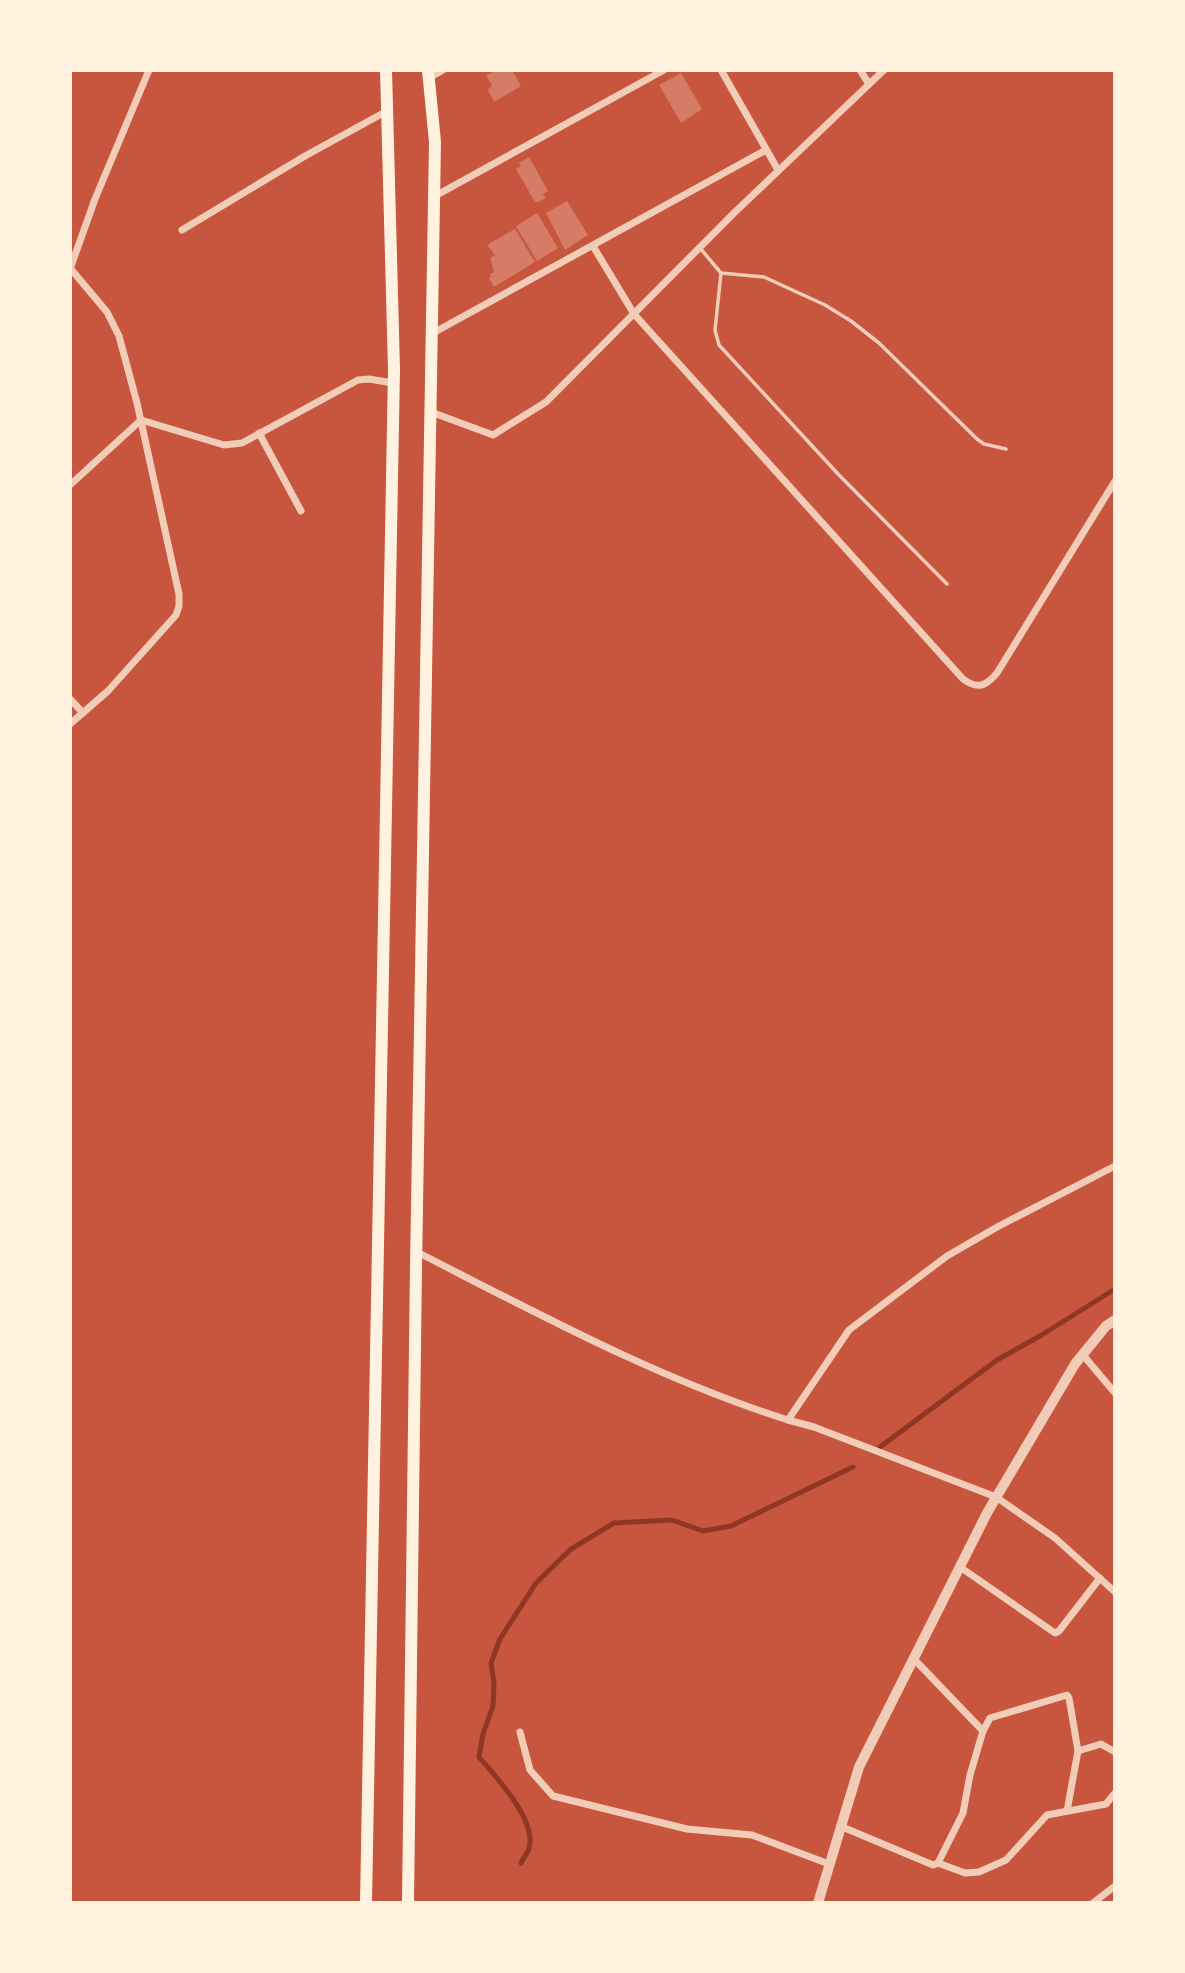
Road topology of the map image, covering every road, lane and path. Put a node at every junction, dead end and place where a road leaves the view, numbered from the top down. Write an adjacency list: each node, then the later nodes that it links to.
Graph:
1 (149, 70): 17 (street)
2 (386, 70): 10 (highway)
3 (443, 70): 8 (street)
4 (664, 70): 13 (street)
5 (721, 70): 11 (street)
6 (860, 70): 9 (street)
7 (884, 70): 9 (street)
8 (428, 74): 13 (highway)
9 (869, 83): 12 (street)
10 (387, 110): 14 (street); 21 (highway)
11 (766, 149): 12 (street); 15 (street)
12 (778, 170): 16 (street)
13 (435, 196): 20 (highway)
14 (181, 230)
15 (593, 246): 19 (street); 20 (street)
16 (700, 247): 18 (lane); 19 (street)
17 (70, 268): 23 (street)
18 (721, 273): 25 (lane); 29 (lane)
19 (634, 314): 22 (street); 26 (street)
20 (433, 333): 22 (highway)
21 (393, 383): 24 (street); 54 (highway)
22 (431, 412): 34 (highway)
23 (141, 420): 24 (street); 27 (street); 31 (street)
24 (259, 433): 28 (street)
25 (1006, 449)
26 (1115, 481)
27 (70, 485)
28 (301, 510)
29 (947, 583)
30 (70, 699): 31 (street)
31 (83, 713): 32 (street)
32 (70, 724)
33 (1115, 1166): 38 (street)
34 (417, 1252): 38 (street); 55 (highway)
35 (1115, 1320): 36 (street)
36 (1083, 1355): 37 (street); 39 (street)
37 (1115, 1393)
38 (788, 1420): 39 (street)
39 (996, 1497): 40 (street); 41 (street)
40 (960, 1567): 41 (street); 43 (street)
41 (1100, 1578): 42 (street)
42 (1115, 1592)
43 (914, 1659): 44 (street); 50 (street)
44 (983, 1731): 46 (street); 51 (street)
45 (520, 1732): 52 (street)
46 (1078, 1751): 47 (street); 49 (street)
47 (1115, 1752)
48 (1115, 1793): 49 (street)
49 (1067, 1811): 51 (street)
50 (840, 1826): 51 (street); 52 (street)
51 (937, 1863)
52 (829, 1864): 56 (street)
53 (1115, 1886): 57 (street)
54 (366, 1903)
55 (408, 1903)
56 (818, 1903)
57 (1093, 1903)

